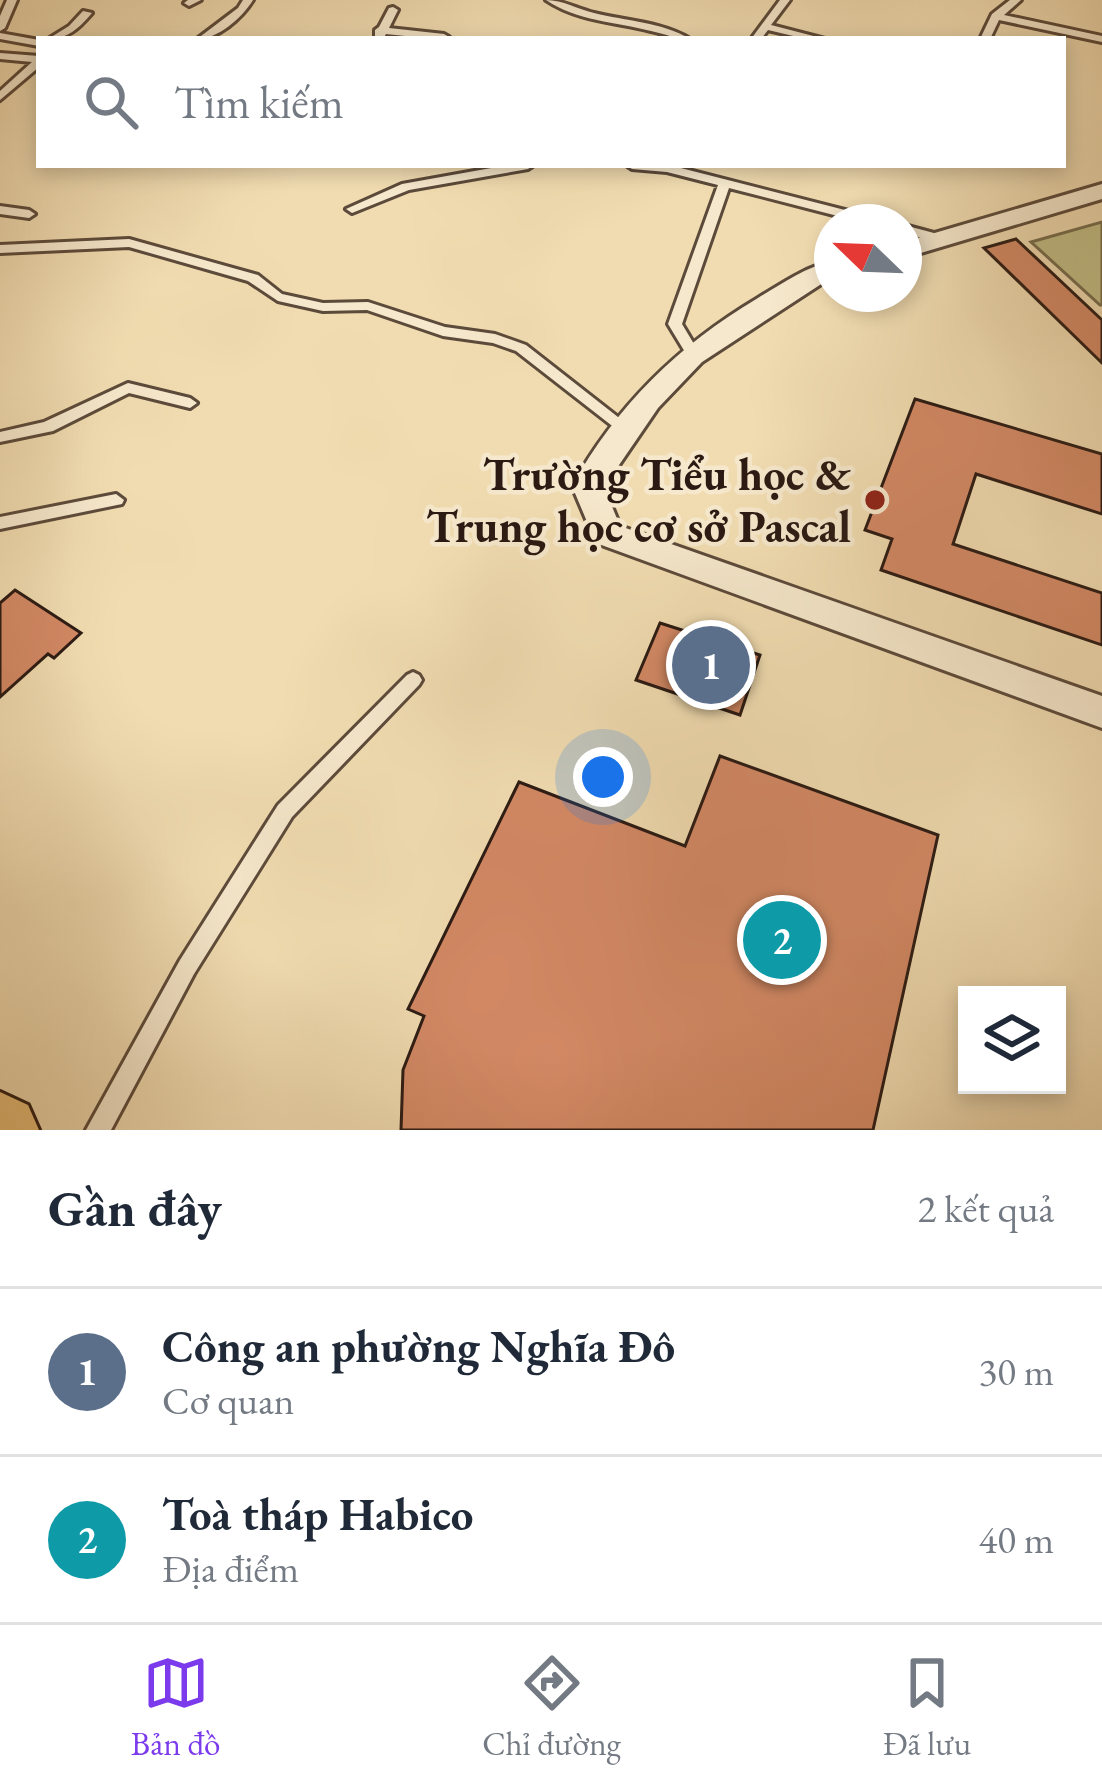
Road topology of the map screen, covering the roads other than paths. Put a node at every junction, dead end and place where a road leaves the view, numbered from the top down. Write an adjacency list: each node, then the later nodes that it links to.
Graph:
1 (12, 0): 10 (lane)
2 (248, 0): 13 (lane)
3 (551, 0): 15 (lane)
4 (785, 0): 9 (lane)
5 (1016, 0): 8 (lane)
6 (393, 10): 11 (lane)
7 (87, 13): 12 (lane)
8 (996, 16): 18 (lane); 19 (lane)
9 (766, 27): 16 (lane); 17 (lane)
10 (0, 32): 20 (lane)
11 (379, 34): 14 (lane)
12 (59, 36)
13 (206, 36)
14 (422, 36)
15 (680, 36)
16 (758, 36)
17 (806, 36)
18 (986, 36)
19 (1102, 39)
20 (36, 42)
21 (0, 56): 22 (lane)
22 (36, 60)
23 (36, 63): 24 (lane)
24 (0, 97)
25 (511, 168): 30 (lane)
26 (671, 168): 27 (lane)
27 (725, 182): 29 (lane); 38 (lane)
28 (1102, 191): 34 (street)
29 (814, 206)
30 (352, 209)
31 (0, 211): 32 (lane)
32 (28, 214)
33 (922, 234): 34 (lane)
34 (940, 239): 35 (street)
35 (922, 244)
36 (0, 249): 40 (lane)
37 (814, 276): 38 (street)
38 (693, 354): 40 (street)
39 (190, 404): 41 (lane)
40 (625, 428): 45 (street)
41 (0, 437)
42 (116, 500): 43 (lane)
43 (0, 523)
44 (413, 680): 46 (lane)
45 (1102, 712)
46 (98, 1130)

